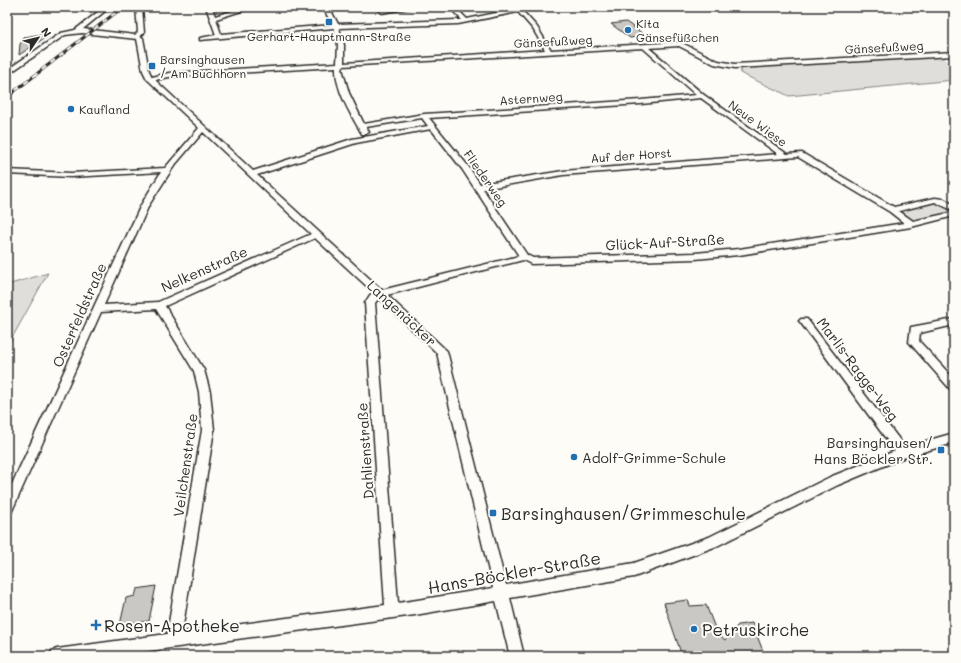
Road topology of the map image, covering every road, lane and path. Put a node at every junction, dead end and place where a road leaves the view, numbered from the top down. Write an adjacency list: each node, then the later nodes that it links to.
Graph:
1 (107, 7): 14 (street)
2 (138, 7): 16 (street)
3 (209, 7): 11 (street)
4 (251, 7): 11 (street)
5 (326, 7): 13 (street)
6 (411, 7): 8 (street)
7 (452, 7): 12 (street)
8 (397, 8): 10 (street)
9 (518, 9): 12 (street); 19 (street)
10 (382, 11)
11 (213, 18): 15 (street)
12 (465, 20): 13 (street)
13 (337, 26): 15 (street); 21 (street)
14 (77, 31): 16 (street); 22 (street)
15 (219, 36): 17 (street)
16 (136, 37): 23 (street)
17 (202, 39)
18 (644, 46): 19 (street, Gänsefußweg); 20 (street, Gänsefußweg); 24 (street, Neue Wiese)
19 (549, 52): 21 (street, Gänsefußweg)
20 (954, 54)
21 (340, 65): 23 (street, Gänsefußweg); 26 (street)
22 (7, 73)
23 (150, 79): 28 (street, Langenäcker)
24 (702, 96): 25 (street, Asternweg); 30 (street, Neue Wiese)
25 (424, 116): 26 (street, Asternweg); 27 (street, Fliederweg)
26 (362, 126): 29 (street)
27 (433, 127): 29 (street); 34 (street, Fliederweg)
28 (207, 131): 31 (street, Osterfeldstraße); 33 (street, Langenäcker)
29 (367, 138): 33 (street)
30 (786, 156): 34 (street, Auf der Horst); 36 (street, Neue Wiese)
31 (165, 170): 32 (street); 43 (street, Osterfeldstraße)
32 (7, 172)
33 (252, 174): 39 (street, Langenäcker)
34 (479, 187): 40 (street, Fliederweg)
35 (954, 209): 36 (street)
36 (893, 210): 38 (street, Neue Wiese)
37 (954, 214): 38 (street, Glück-Auf-Straße)
38 (911, 224): 40 (street, Glück-Auf-Straße)
39 (317, 234): 41 (street, Langenäcker); 42 (street, Nelkenstraße)
40 (524, 256): 41 (street, Glück-Auf-Straße)
41 (381, 293): 50 (street, Langenäcker); 51 (street, Dahlienstraße)
42 (159, 305): 43 (street, Nelkenstraße); 52 (street, Veilchenstraße)
43 (97, 309): 49 (street, Osterfeldstraße)
44 (804, 321): 48 (street, Marlis-Ragge-Weg)
45 (954, 322): 46 (street)
46 (954, 386)
47 (954, 438): 48 (street, Hans-Böckler-Straße)
48 (904, 453): 50 (street, Hans-Böckler-Straße)
49 (7, 509)
50 (502, 592): 51 (street, Hans-Böckler-Straße); 54 (street, Langenäcker)
51 (392, 611): 52 (street, Hans-Böckler-Straße)
52 (173, 640): 53 (street, Hans-Böckler-Straße)
53 (57, 656)
54 (518, 656)

